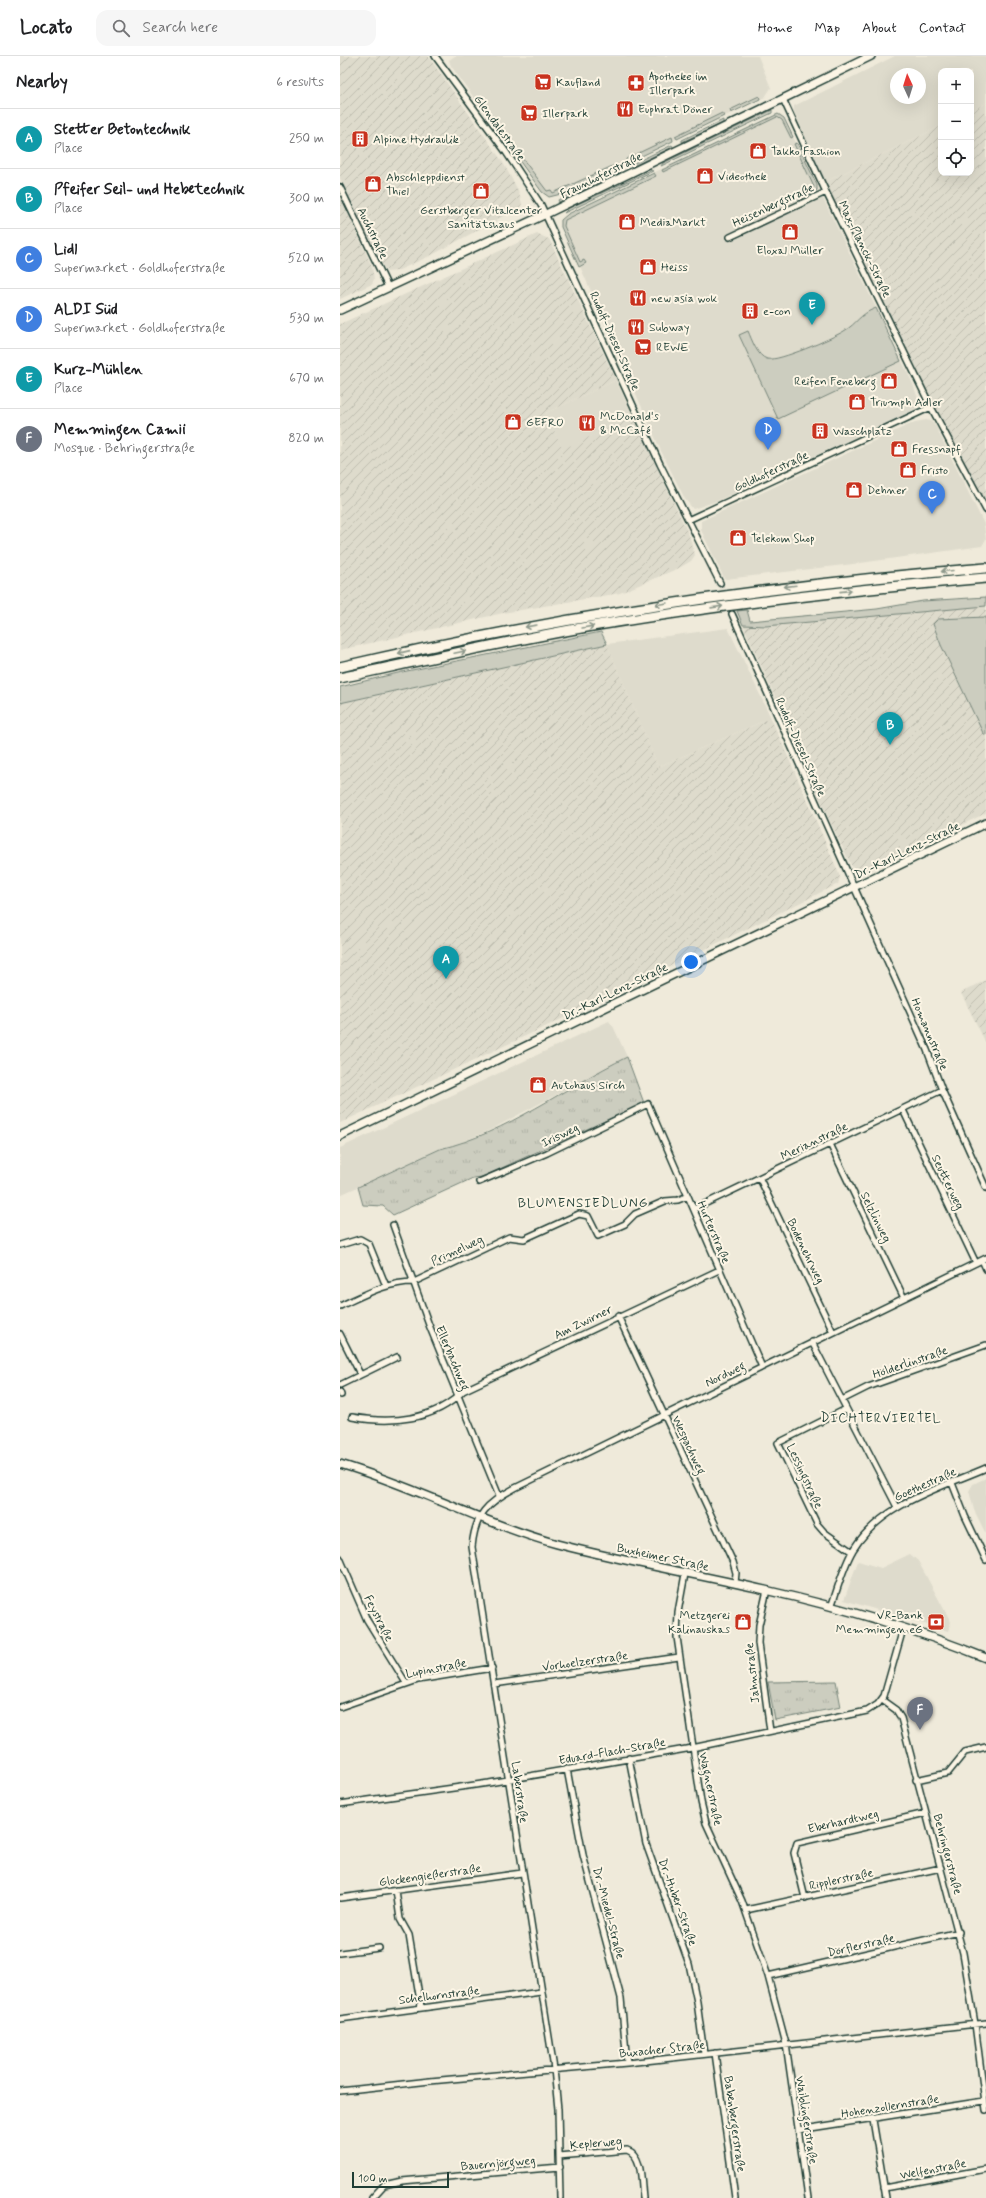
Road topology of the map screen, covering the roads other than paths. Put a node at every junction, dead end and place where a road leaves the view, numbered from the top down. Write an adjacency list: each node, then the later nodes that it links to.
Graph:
1 (435, 56): 6 (street, Glendalestraße)
2 (870, 56): 3 (street, Fraunhoferstraße)
3 (783, 99): 5 (street, Max-Planck-Straße); 6 (street, Fraunhoferstraße)
4 (340, 187): 8 (street, Auchstraße)
5 (826, 192): 7 (street, Heisenbergstraße); 10 (street, Max-Planck-Straße)
6 (546, 214): 8 (street, Fraunhoferstraße); 12 (street, Rudolf-Diesel-Straße)
7 (730, 237)
8 (388, 287): 9 (street, Fraunhoferstraße)
9 (340, 310)
10 (931, 407): 11 (street); 12 (street, Goldhoferstraße)
11 (986, 510)
12 (688, 520): 15 (street, Rudolf-Diesel-Straße)
13 (986, 568): 17 (highway, one-way to 17)
14 (986, 578): 18 (highway, one-way to 14)
15 (720, 583)
16 (732, 614): 20 (street, Rudolf-Diesel-Straße)
17 (340, 667)
18 (340, 678)
19 (986, 823): 20 (street, Dr.-Karl-Lenz-Straße)
20 (854, 888): 21 (street, Homannstraße); 24 (street, Dr.-Karl-Lenz-Straße)
21 (942, 1090): 23 (street, Merianstraße); 28 (street, Homannstraße)
22 (648, 1104): 27 (street, Irisweg); 29 (street, Hurterstraße)
23 (903, 1110): 25 (street, Merianstraße); 34 (street, Seutterweg)
24 (340, 1136)
25 (830, 1144): 26 (street, Merianstraße); 39 (street, Selzlinweg)
26 (760, 1179): 30 (street, Merianstraße); 42 (street, Bodenehrweg)
27 (479, 1182)
28 (986, 1188)
29 (688, 1196): 30 (street, Hurterstraße); 37 (street, Primelweg)
30 (694, 1209): 36 (street, Hurterstraße)
31 (393, 1225): 37 (street, Ellerbachweg)
32 (340, 1245): 38 (street)
33 (984, 1259): 34 (street, Nordweg); 35 (street)
34 (976, 1263): 39 (street, Nordweg)
35 (986, 1269)
36 (719, 1270): 41 (street, Am Zwirner); 47 (street, Hurterstraße)
37 (414, 1282): 38 (street); 50 (street, Ellerbachweg)
38 (386, 1286): 40 (street)
39 (904, 1298): 42 (street, Nordweg)
40 (340, 1306)
41 (618, 1316): 50 (street, Am Zwirner); 53 (street, Wespachweg)
42 (833, 1332): 44 (street, Nordweg)
43 (340, 1334): 48 (street)
44 (812, 1342): 47 (street, Nordweg); 51 (street)
45 (986, 1345): 51 (street, Hölderlinstraße)
46 (397, 1357): 48 (street)
47 (762, 1367): 53 (street, Nordweg)
48 (360, 1374): 49 (street)
49 (340, 1385)
50 (458, 1396): 54 (street, Am Zwirner); 58 (street, Ellerbachweg)
51 (842, 1400): 52 (street)
52 (846, 1409): 59 (street); 61 (street, Lessingstraße)
53 (664, 1415): 58 (street, Nordweg); 65 (street, Wespachweg)
54 (352, 1417)
55 (340, 1464): 60 (street, Buxheimer Straße)
56 (986, 1468): 57 (street, Goethestraße)
57 (952, 1483): 59 (street, Goethestraße); 63 (street)
58 (499, 1496): 60 (street, Nordweg)
59 (897, 1507): 61 (street, Goethestraße)
60 (478, 1518): 64 (street, Buxheimer Straße); 71 (street, Laberstraße)
61 (852, 1552): 67 (street, Goethestraße)
62 (340, 1558): 72 (street, Feystraße)
63 (986, 1560)
64 (685, 1574): 65 (street, Buxheimer Straße); 69 (street, Wagnerstraße)
65 (734, 1583): 66 (street, Buxheimer Straße)
66 (767, 1590): 67 (street, Buxheimer Straße); 76 (street, Jahnstraße)
67 (831, 1607): 68 (street, Buxheimer Straße)
68 (903, 1629): 70 (street, Buxheimer Straße); 74 (street)
69 (679, 1657): 73 (street, Vorhoelzerstraße); 78 (street, Wagnerstraße)
70 (986, 1658)
71 (492, 1668): 72 (street, Lupinstraße); 73 (street, Laberstraße)
72 (406, 1683): 75 (street, Lupinstraße)
73 (494, 1684): 81 (street, Laberstraße)
74 (882, 1700): 76 (street, Eduard-Flach-Straße); 82 (street, Behringerstraße)
75 (340, 1707)
76 (770, 1731): 78 (street, Eduard-Flach-Straße)
77 (986, 1747): 82 (street)
78 (692, 1748): 79 (street, Eduard-Flach-Straße); 90 (street, Wagnerstraße)
79 (629, 1758): 80 (street, Eduard-Flach-Straße); 102 (street, Dr.-Huber-Straße)
80 (567, 1768): 81 (street, Eduard-Flach-Straße); 103 (street, Dr.-Miedel-Straße)
81 (509, 1779): 83 (street, Eduard-Flach-Straße); 86 (street, Laberstraße)
82 (916, 1780): 84 (street, Behringerstraße)
83 (340, 1804)
84 (926, 1813): 85 (street, Behringerstraße); 89 (street, Eberhardtweg)
85 (941, 1868): 89 (street, Ripplerstraße); 91 (street, Behringerstraße)
86 (522, 1873): 87 (street, Glockengießerstraße); 95 (street, Laberstraße)
87 (396, 1890): 88 (street, Glockengießerstraße); 96 (street)
88 (340, 1898)
89 (804, 1898): 90 (street, Ripplerstraße)
90 (746, 1910): 94 (street, Wagnerstraße)
91 (959, 1932): 94 (street, Dörflerstraße); 99 (street, Behringerstraße)
92 (379, 1948): 93 (street)
93 (340, 1953)
94 (768, 1976): 100 (street, Wagnerstraße)
95 (541, 1992): 96 (street, Schelhornstraße); 104 (street, Laberstraße)
96 (421, 2007): 97 (street, Schelhornstraße)
97 (340, 2019)
98 (986, 2023): 99 (street, Buxacher Straße)
99 (976, 2024): 100 (street, Buxacher Straße); 106 (street, Behringerstraße)
100 (786, 2044): 101 (street, Buxacher Straße); 109 (street, Waiblingerstraße)
101 (715, 2053): 102 (street, Buxacher Straße); 117 (street, Babenbergerstraße)
102 (704, 2054): 103 (street, Buxacher Straße)
103 (627, 2063): 104 (street, Buxacher Straße)
104 (554, 2069): 105 (street, Buxacher Straße); 110 (street, Laberstraße)
105 (340, 2092)
106 (984, 2101): 107 (street, Behringerstraße); 108 (street, Hohenzollernstraße)
107 (986, 2110)
108 (872, 2120): 109 (street, Hohenzollernstraße); 113 (street)
109 (798, 2130): 118 (street, Waiblingerstraße)
110 (560, 2156): 111 (street, Laberstraße); 116 (street, Keplerweg)
111 (560, 2167): 114 (street, Bauernjörgweg); 115 (street, Laberstraße)
112 (986, 2169): 113 (street, Welfenstraße)
113 (884, 2188): 119 (street)
114 (372, 2198)
115 (560, 2198)
116 (643, 2198)
117 (735, 2198)
118 (808, 2198)
119 (886, 2198)

